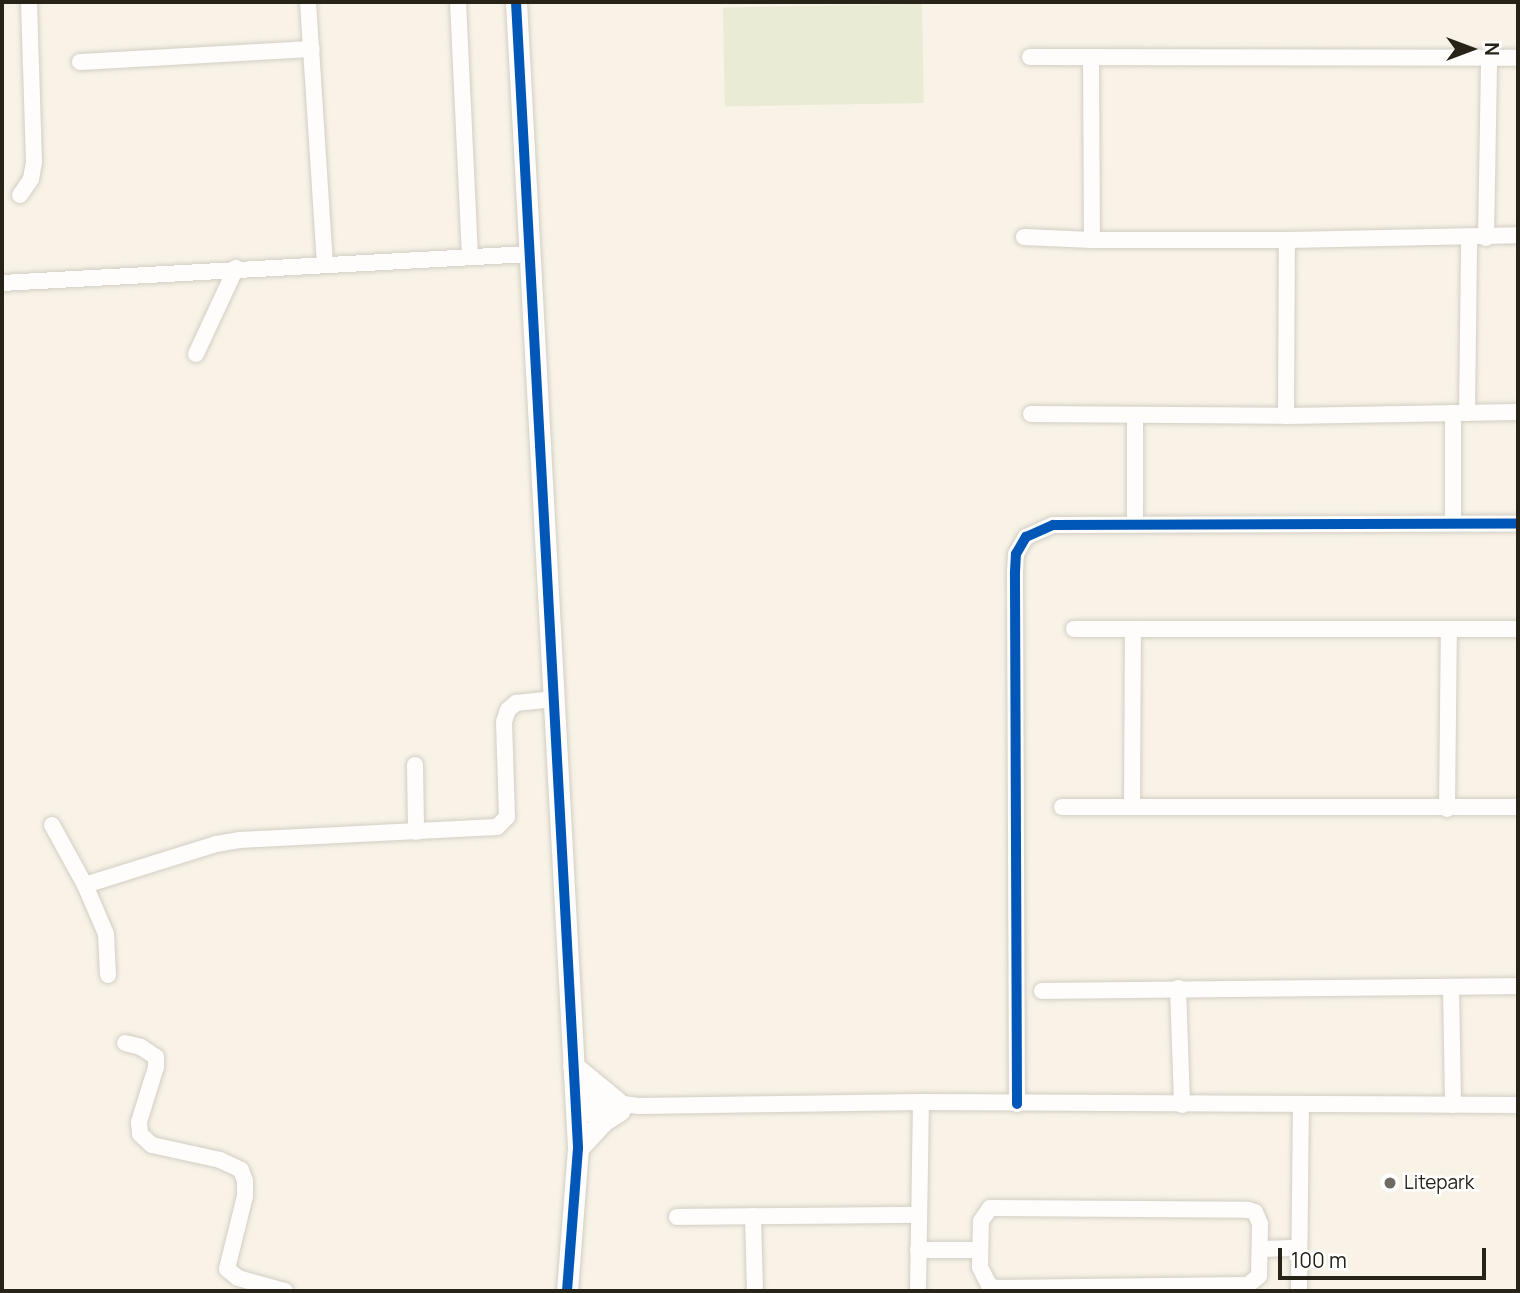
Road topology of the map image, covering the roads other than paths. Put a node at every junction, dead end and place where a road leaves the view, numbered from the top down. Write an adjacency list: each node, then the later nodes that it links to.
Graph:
1 (29, 2): 11 (street)
2 (309, 2): 5 (street)
3 (458, 2): 18 (street)
4 (516, 2): 17 (street)
5 (312, 49): 10 (street); 19 (street)
6 (1030, 57): 7 (street)
7 (1091, 57): 9 (street); 15 (street)
8 (1518, 58): 9 (street)
9 (1489, 60): 14 (street)
10 (80, 62)
11 (20, 195)
12 (1518, 235): 14 (street)
13 (1024, 237): 15 (street)
14 (1477, 238): 16 (street); 24 (street)
15 (1092, 240): 16 (street)
16 (1287, 240): 27 (street)
17 (529, 254): 18 (street); 35 (street)
18 (470, 257): 19 (street)
19 (325, 264): 20 (street)
20 (236, 268): 21 (street); 22 (street)
21 (2, 282)
22 (196, 354)
23 (1518, 412): 24 (street)
24 (1460, 413): 27 (street); 28 (street)
25 (1031, 414): 26 (street)
26 (1135, 415): 27 (street); 30 (street)
27 (1286, 416)
28 (1452, 523): 29 (street); 30 (street)
29 (1518, 523)
30 (1135, 524): 52 (street)
31 (1074, 629): 32 (street)
32 (1133, 629): 34 (street); 37 (street)
33 (1518, 629): 34 (street)
34 (1449, 631): 40 (street)
35 (554, 699): 42 (street); 50 (street)
36 (415, 765): 42 (street)
37 (1132, 806): 38 (street); 40 (street)
38 (1062, 807)
39 (1518, 807): 40 (street)
40 (1447, 809)
41 (52, 825): 43 (street)
42 (416, 832): 43 (street)
43 (85, 885): 44 (street)
44 (108, 975)
45 (1518, 986): 46 (street)
46 (1451, 987): 47 (street); 55 (street)
47 (1178, 988): 48 (street); 53 (street)
48 (1042, 991)
49 (125, 1044): 67 (street)
50 (573, 1066): 57 (street); 58 (street)
51 (921, 1102): 52 (street); 58 (street); 60 (street)
52 (1017, 1104): 53 (street)
53 (1182, 1105): 54 (street)
54 (1301, 1105): 55 (street); 63 (street)
55 (1453, 1105): 56 (street)
56 (1518, 1105)
57 (575, 1106): 58 (street); 59 (street)
58 (625, 1106): 59 (street)
59 (578, 1148): 68 (street)
60 (918, 1215): 61 (street); 65 (street)
61 (753, 1216): 62 (street); 69 (street)
62 (677, 1217)
63 (1299, 1248): 64 (street); 71 (street)
64 (1262, 1249): 66 (street); 66 (street)
65 (918, 1250): 66 (street); 70 (street)
66 (979, 1251)
67 (285, 1291)
68 (567, 1291)
69 (755, 1291)
70 (918, 1291)
71 (1299, 1291)

